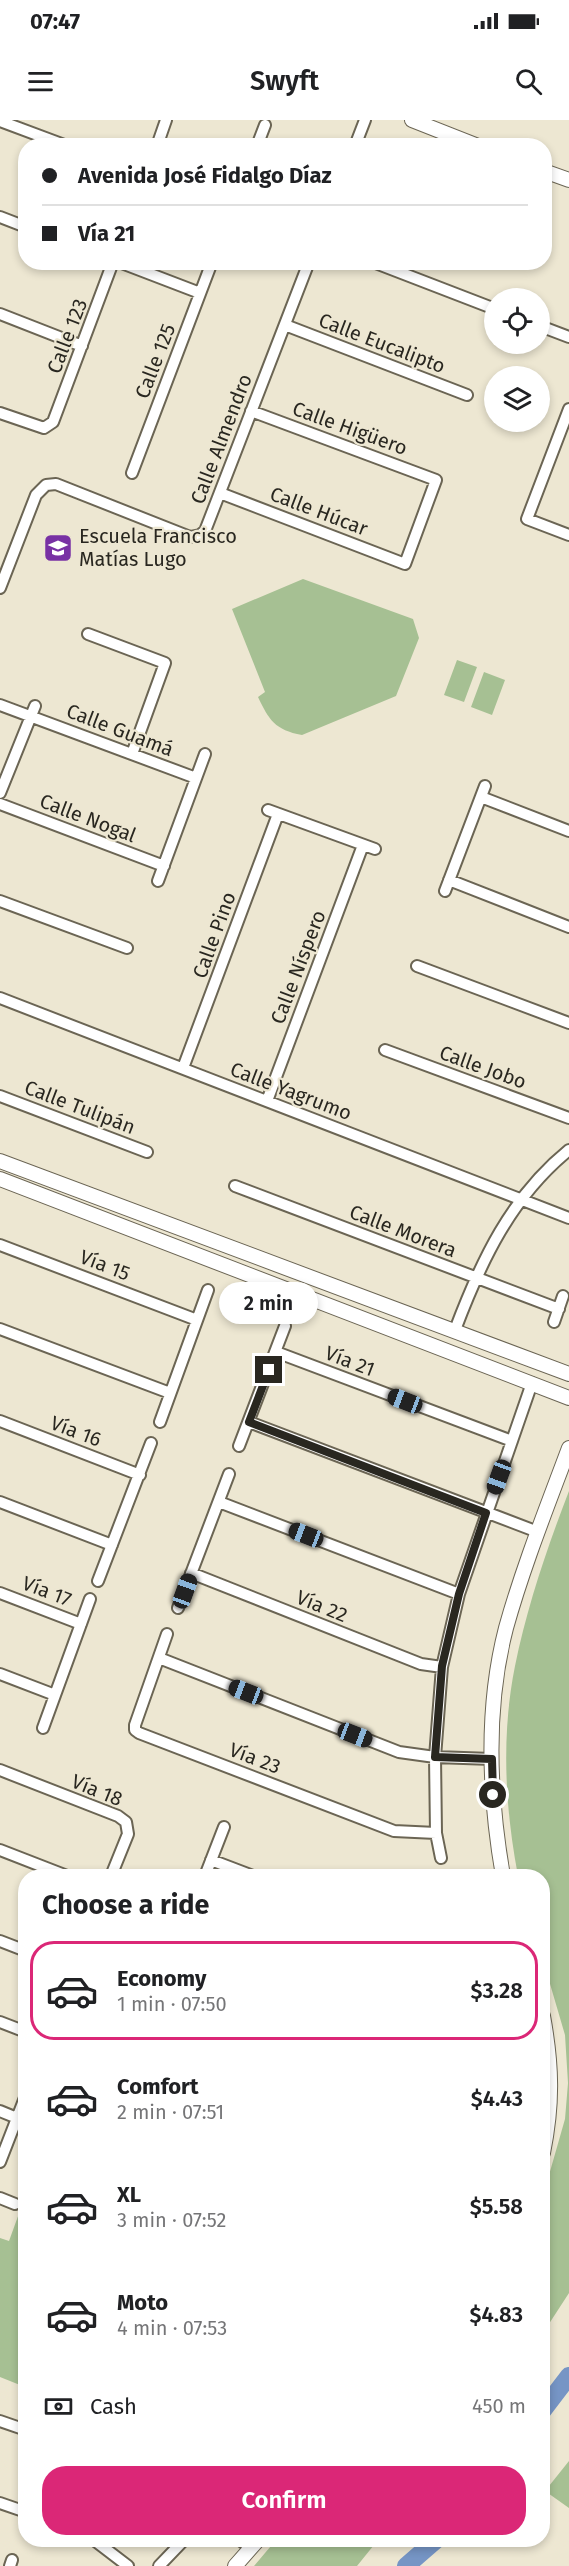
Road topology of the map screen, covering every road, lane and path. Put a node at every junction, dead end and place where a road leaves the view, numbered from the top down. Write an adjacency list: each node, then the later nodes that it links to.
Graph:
1 (0, 120): 6 (street)
2 (166, 120): 7 (street)
3 (365, 120): 9 (street)
4 (421, 122): 10 (main road)
5 (265, 125): 8 (street)
6 (46, 138)
7 (160, 138)
8 (260, 138)
9 (358, 138)
10 (459, 138)
11 (552, 174): 12 (main road)
12 (569, 180)
13 (0, 217): 14 (street)
14 (18, 224)
15 (110, 270): 26 (street, Calle 123)
16 (140, 270): 20 (street)
17 (209, 270): 20 (street, Calle 125)
18 (306, 270): 23 (street, Calle Almendro)
19 (394, 270): 21 (street)
20 (200, 293): 31 (street, Calle 125)
21 (484, 305)
22 (0, 314): 26 (street)
23 (285, 325): 27 (street, Calle Eucalipto); 29 (street, Calle Almendro)
24 (550, 330): 25 (street)
25 (569, 337)
26 (82, 346): 30 (street, Calle 123)
27 (467, 395)
28 (569, 409): 33 (street)
29 (251, 411): 32 (street, Calle Almendro); 34 (street, Calle Higüero)
30 (0, 412)
31 (132, 473)
32 (220, 493): 34 (street, Calle Húcar); 35 (street, Calle Almendro)
33 (569, 535)
34 (405, 564)
35 (0, 588)
36 (88, 634): 39 (street)
37 (0, 705): 38 (street, Calle Guamá)
38 (33, 711): 39 (street, Calle Guamá); 43 (street)
39 (132, 754): 41 (street, Calle Guamá)
40 (205, 754): 41 (street)
41 (196, 778): 49 (street)
42 (485, 786): 44 (street)
43 (0, 793)
44 (481, 797): 46 (street); 52 (street)
45 (0, 804): 49 (street, Calle Nogal)
46 (569, 831)
47 (363, 845): 48 (street); 58 (street, Calle Pino); 60 (street, Calle Níspero)
48 (375, 849)
49 (164, 866): 50 (street)
50 (158, 881)
51 (0, 901): 53 (street)
52 (569, 927)
53 (126, 948)
54 (417, 966): 56 (street)
55 (0, 998): 58 (street, Calle Yagrumo)
56 (569, 1023)
57 (385, 1050): 61 (street, Calle Jobo)
58 (183, 1068): 60 (street, Calle Yagrumo)
59 (0, 1096): 63 (street, Calle Tulipán)
60 (267, 1101): 67 (street, Calle Yagrumo)
61 (569, 1118)
62 (569, 1150): 67 (street)
63 (147, 1152)
64 (0, 1161): 78 (main road)
65 (0, 1179): 81 (main road)
66 (235, 1186): 70 (street, Calle Morera)
67 (520, 1199): 68 (street, Calle Yagrumo); 70 (street)
68 (569, 1218)
69 (0, 1245): 74 (street, Vía 15)
70 (474, 1278): 73 (street, Calle Morera); 78 (street)
71 (208, 1290): 74 (street)
72 (563, 1296): 73 (street)
73 (559, 1309): 75 (street)
74 (197, 1320): 82 (street)
75 (554, 1322)
76 (285, 1326): 79 (street)
77 (0, 1329): 82 (street)
78 (455, 1330): 80 (main road)
79 (276, 1352): 86 (street); 87 (street, Vía 21)
80 (569, 1374)
81 (532, 1383): 83 (main road); 87 (street)
82 (170, 1393): 85 (street)
83 (569, 1398)
84 (0, 1421): 92 (street, Vía 16)
85 (159, 1422)
86 (249, 1422): 89 (street); 95 (street)
87 (512, 1441): 95 (street)
88 (151, 1443): 92 (street)
89 (239, 1446)
90 (569, 1448): 96 (main road)
91 (229, 1474): 94 (street)
92 (140, 1475): 97 (street)
93 (0, 1502): 97 (street)
94 (219, 1502): 98 (street); 101 (street)
95 (486, 1513): 96 (street); 101 (street)
96 (538, 1532): 112 (main road)
97 (112, 1545): 99 (street)
98 (191, 1573): 103 (street); 107 (street, Vía 22)
99 (98, 1581)
100 (0, 1593): 104 (street, Vía 17)
101 (459, 1594): 107 (street)
102 (90, 1599): 104 (street, Vía 17)
103 (178, 1608)
104 (81, 1624): 109 (street, Vía 17)
105 (167, 1634): 106 (street, Vía 23)
106 (159, 1658): 111 (street); 115 (street, Vía 23)
107 (442, 1666): 111 (street)
108 (0, 1674): 109 (street)
109 (55, 1695): 110 (street, Vía 17)
110 (43, 1728)
111 (435, 1757): 112 (street); 115 (street)
112 (492, 1759): 123 (main road)
113 (0, 1770): 120 (street, Vía 18)
114 (224, 1827): 118 (street)
115 (436, 1833): 117 (street)
116 (0, 1850): 119 (street)
117 (441, 1858)
118 (211, 1860): 121 (street); 122 (street)
119 (50, 1869)
120 (114, 1869)
121 (208, 1869)
122 (235, 1869)
123 (502, 1869)
124 (0, 1941): 125 (street)
125 (18, 1948)
126 (0, 2022): 127 (street)
127 (18, 2029)
128 (550, 2055): 131 (main road)
129 (0, 2111): 132 (street)
130 (18, 2113): 132 (street)
131 (550, 2114)
132 (16, 2118): 133 (street)
133 (0, 2162)
134 (0, 2199): 135 (street)
135 (15, 2204)
136 (0, 2421): 137 (street)
137 (18, 2427)
138 (0, 2503): 139 (street)
139 (18, 2509)
140 (103, 2547): 143 (street)
141 (177, 2547): 144 (street)
142 (247, 2547): 145 (main road)
143 (128, 2566)
144 (159, 2566)
145 (235, 2566)

